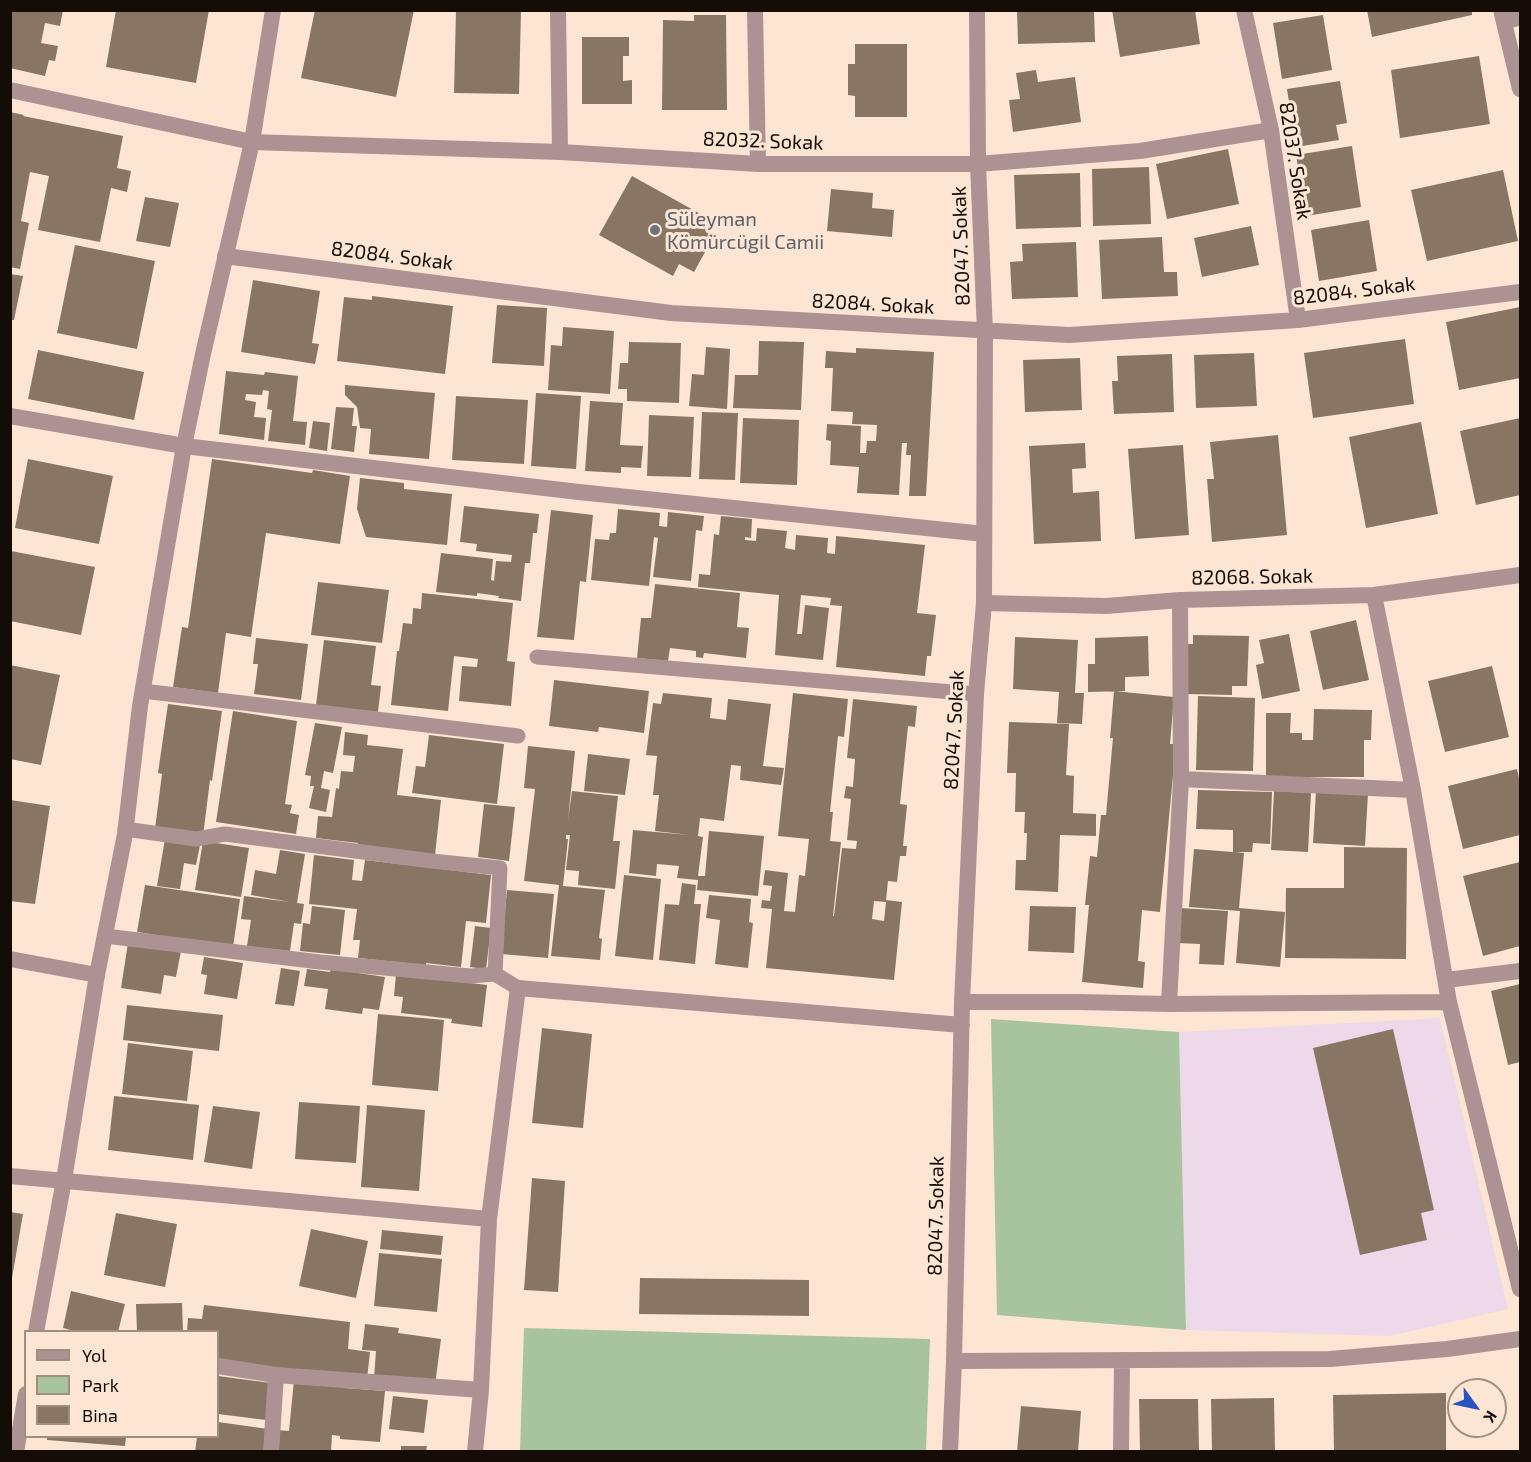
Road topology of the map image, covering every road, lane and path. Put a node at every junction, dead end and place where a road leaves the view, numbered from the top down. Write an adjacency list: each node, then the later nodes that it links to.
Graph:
1 (273, 10): 11 (street)
2 (558, 10): 12 (street)
3 (755, 10): 13 (street)
4 (977, 10): 14 (street, 82047. Sokak)
5 (1244, 10): 10 (street, 82037. Sokak)
6 (1503, 16): 7 (street); 8 (street)
7 (1521, 18)
8 (1521, 89)
9 (10, 90): 11 (street, 82032. Sokak)
10 (1271, 130): 14 (street, 82032. Sokak); 17 (street, 82037. Sokak)
11 (252, 142): 12 (street, 82032. Sokak); 15 (street)
12 (560, 152): 13 (street, 82032. Sokak)
13 (758, 164): 14 (street, 82032. Sokak)
14 (978, 164): 18 (street, 82047. Sokak)
15 (225, 256): 18 (street, 82084. Sokak); 20 (street)
16 (1521, 292): 17 (street, 82084. Sokak)
17 (1298, 320): 18 (street, 82084. Sokak)
18 (985, 332): 21 (street, 82047. Sokak)
19 (10, 416): 20 (street)
20 (184, 446): 21 (street); 27 (street)
21 (984, 534): 25 (street, 82047. Sokak)
22 (1521, 575): 23 (street, 82068. Sokak)
23 (1374, 595): 24 (street, 82068. Sokak); 31 (street)
24 (1180, 600): 25 (street, 82068. Sokak); 30 (street)
25 (984, 603): 28 (street, 82047. Sokak)
26 (537, 657): 28 (lane)
27 (143, 691): 29 (lane); 32 (street)
28 (976, 694): 40 (street, 82047. Sokak)
29 (518, 736)
30 (1181, 779): 31 (street); 42 (street)
31 (1413, 790): 38 (street)
32 (125, 829): 33 (street); 36 (lane)
33 (105, 936): 36 (lane); 37 (street)
34 (10, 959): 37 (street)
35 (1521, 971): 38 (street)
36 (495, 974): 39 (lane)
37 (97, 975): 45 (street)
38 (1446, 980): 41 (street)
39 (518, 988): 43 (street); 46 (street)
40 (962, 1002): 42 (street); 43 (street, 82047. Sokak)
41 (1449, 1002): 42 (street); 47 (street)
42 (1169, 1004)
43 (962, 1025): 51 (street, 82047. Sokak)
44 (10, 1176): 45 (street)
45 (64, 1180): 46 (street); 48 (street)
46 (489, 1219): 54 (street)
47 (1521, 1289)
48 (36, 1330)
49 (1521, 1339): 50 (street)
50 (1122, 1360): 51 (street); 60 (street)
51 (954, 1361): 59 (street, 82047. Sokak)
52 (219, 1366): 53 (street)
53 (276, 1375): 54 (street); 57 (street)
54 (481, 1390): 58 (street)
55 (24, 1406): 56 (street)
56 (16, 1452)
57 (270, 1452)
58 (475, 1452)
59 (950, 1452)
60 (1121, 1452)

